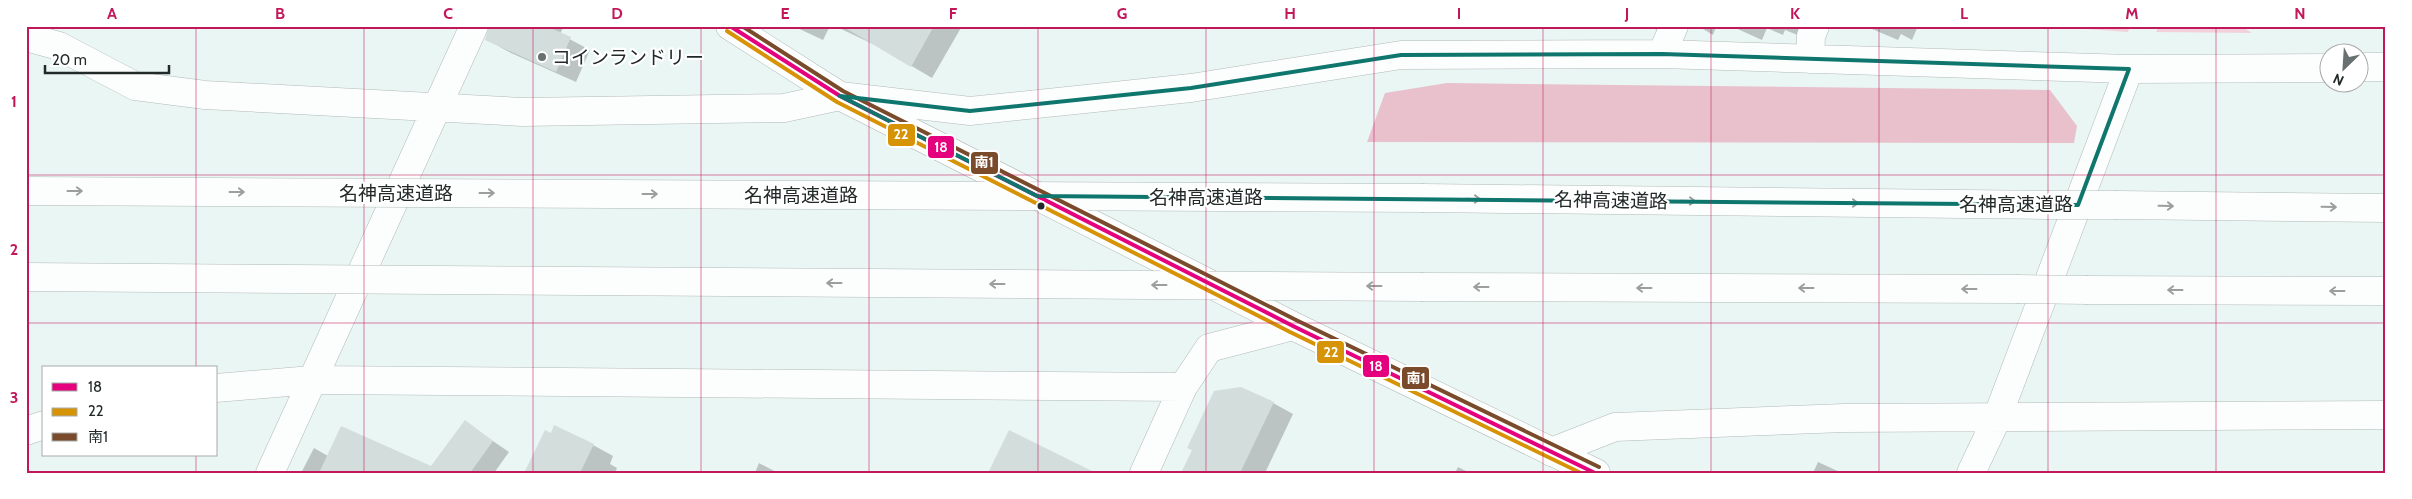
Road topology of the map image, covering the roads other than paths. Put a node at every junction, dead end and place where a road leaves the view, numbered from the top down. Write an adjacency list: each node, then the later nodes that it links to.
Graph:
1 (474, 26): 13 (main road)
2 (730, 26): 12 (main road)
3 (1674, 26): 6 (main road)
4 (1815, 26): 7 (main road)
5 (26, 37): 13 (main road)
6 (1662, 54): 7 (main road); 12 (main road)
7 (1810, 58): 11 (main road)
8 (2386, 67): 10 (main road)
9 (2320, 68): 11 (main road)
10 (2370, 68)
11 (2129, 69): 23 (main road)
12 (840, 96): 13 (main road); 18 (main road)
13 (437, 108): 19 (main road)
14 (26, 191): 15 (main road, 名神高速道路, one-way to 15, bridge)
15 (2386, 208)
16 (26, 277): 17 (main road, one-way to 16, bridge)
17 (2386, 291)
18 (1293, 326): 20 (main road); 26 (main road)
19 (312, 380): 20 (main road); 21 (main road); 27 (main road)
20 (1183, 387): 28 (main road)
21 (218, 388)
22 (2386, 415): 23 (main road)
23 (1997, 418): 26 (main road); 30 (main road)
24 (42, 426): 25 (main road)
25 (26, 431)
26 (1550, 452): 29 (main road)
27 (270, 473)
28 (1144, 473)
29 (1596, 473)
30 (1971, 473)

